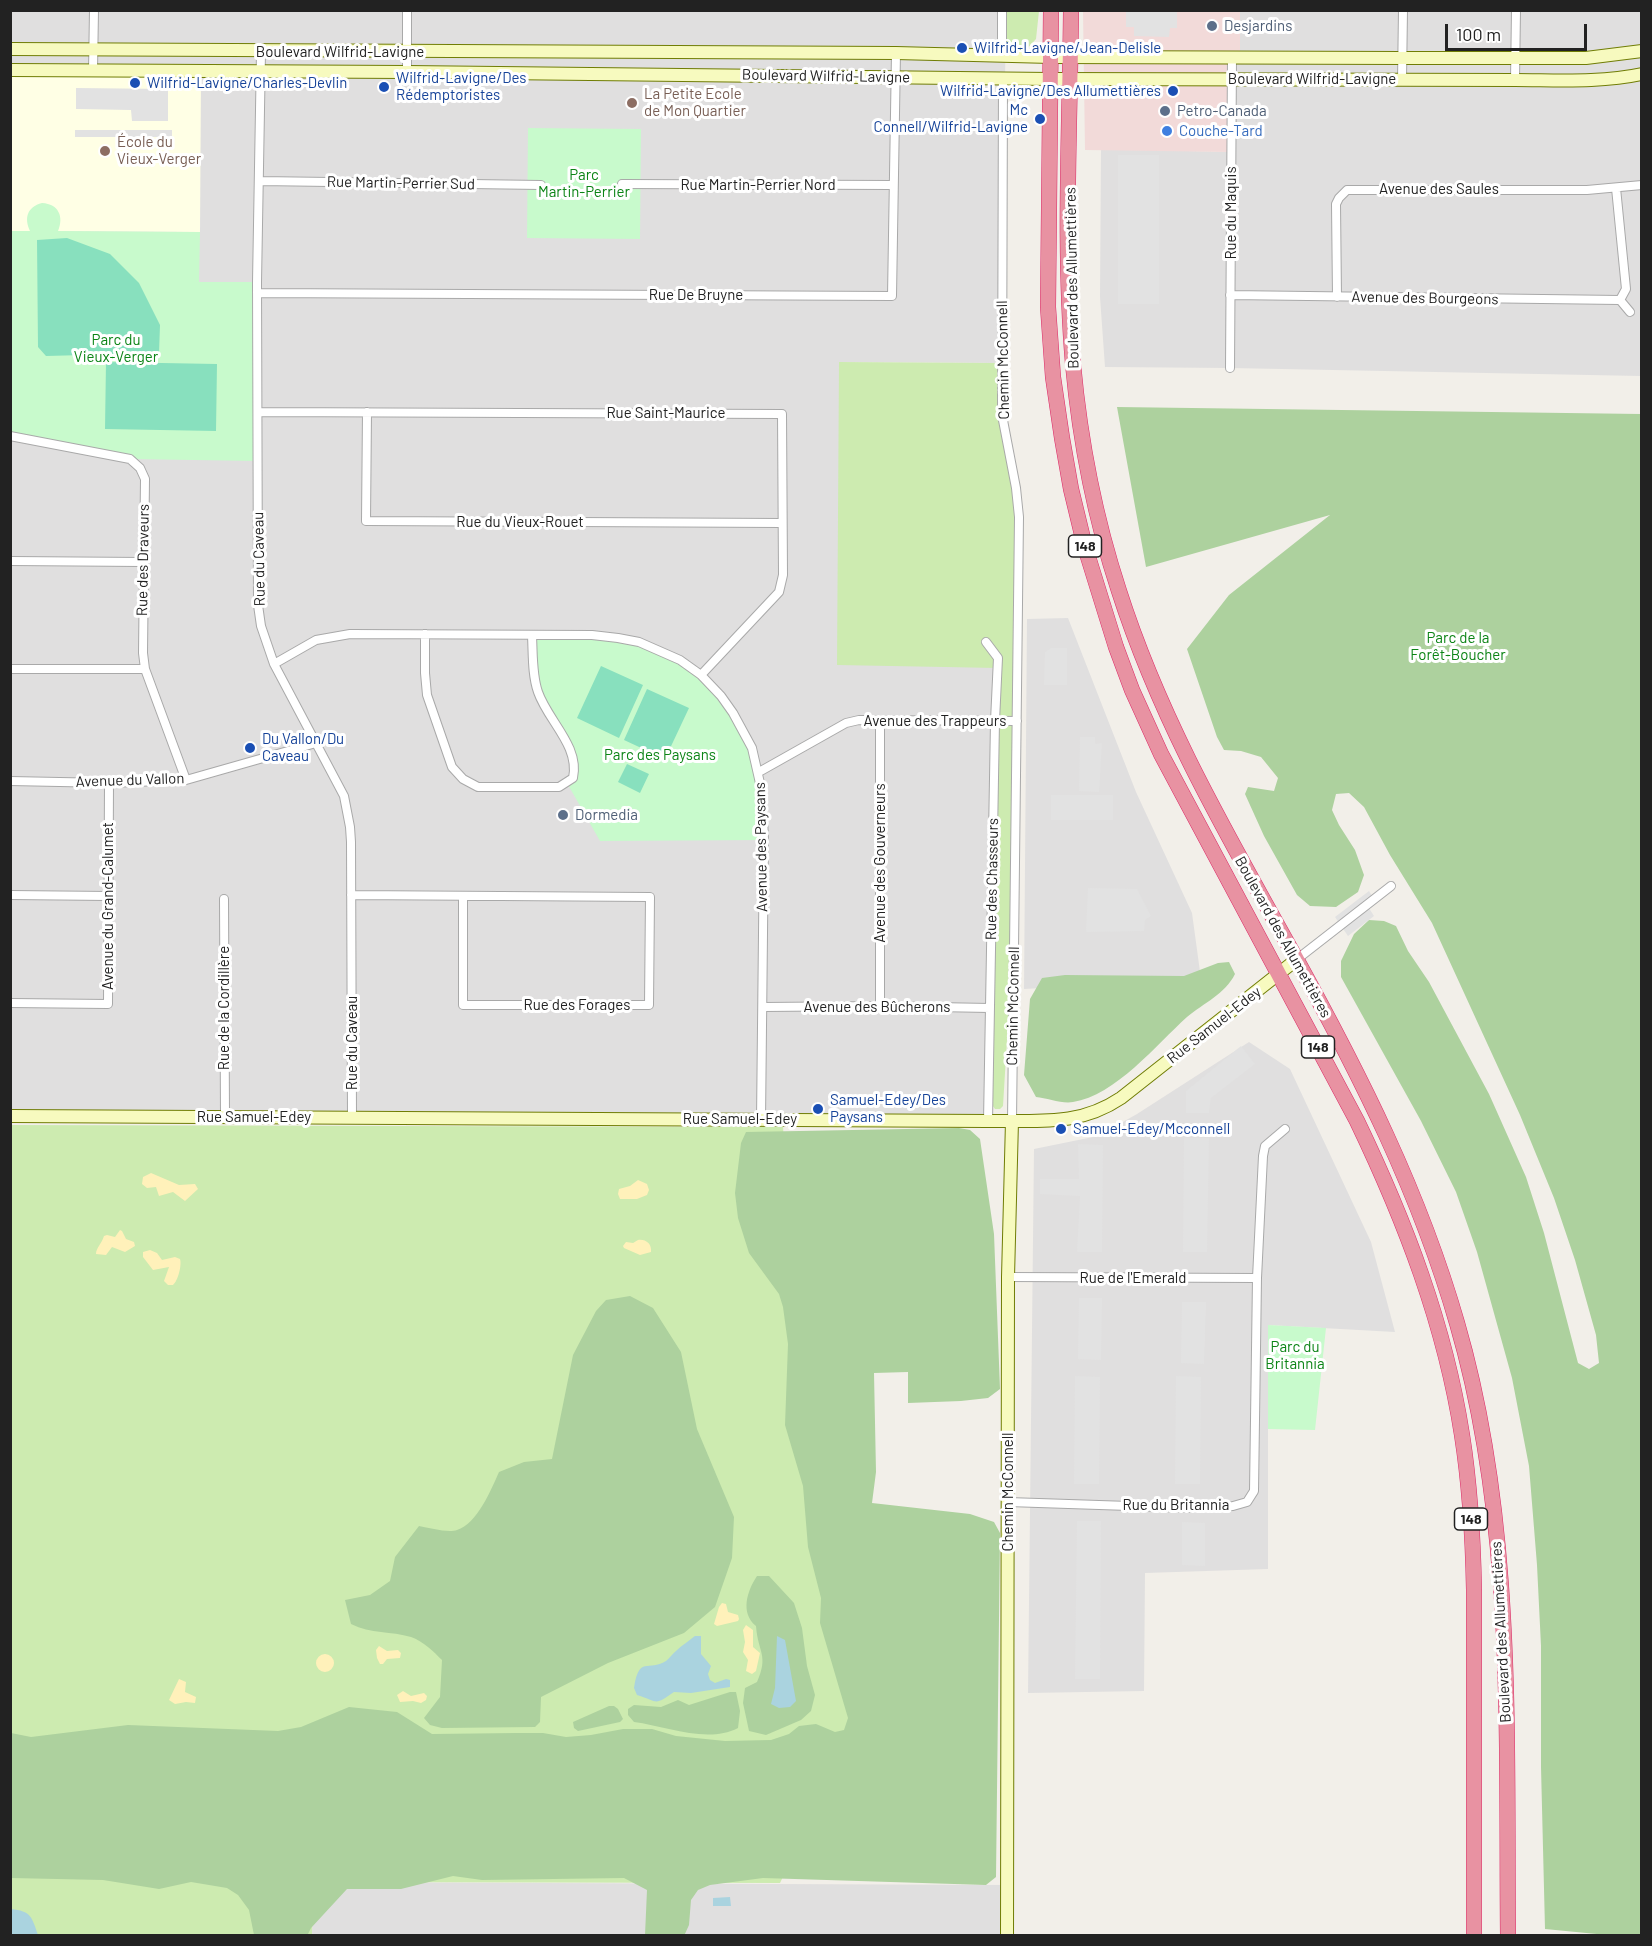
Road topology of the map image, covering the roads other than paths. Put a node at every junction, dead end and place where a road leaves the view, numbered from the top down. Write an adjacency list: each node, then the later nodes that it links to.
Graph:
1 (94, 10): 9 (street)
2 (407, 10): 12 (street)
3 (1002, 10): 14 (street)
4 (1051, 10): 16 (highway, Boulevard des Allumettières / 148)
5 (1071, 10): 15 (highway, Boulevard des Allumettières / 148)
6 (1403, 10): 18 (street)
7 (1516, 10): 19 (street)
8 (10, 49): 9 (street, Boulevard Wilfrid-Lavigne)
9 (93, 51): 10 (street, Boulevard Wilfrid-Lavigne); 21 (street)
10 (261, 51): 12 (street, Boulevard Wilfrid-Lavigne); 22 (street, Rue du Caveau)
11 (1641, 51): 19 (street, Boulevard Wilfrid-Lavigne)
12 (407, 52): 13 (street, Boulevard Wilfrid-Lavigne); 23 (street)
13 (896, 53): 14 (street, Boulevard Wilfrid-Lavigne); 25 (street, Rue De Bruyne)
14 (1002, 56): 16 (street, Boulevard Wilfrid-Lavigne)
15 (1071, 56): 16 (street, Boulevard Wilfrid-Lavigne); 17 (street, Boulevard Wilfrid-Lavigne); 28 (highway, Boulevard des Allumettières / 148)
16 (1051, 57): 29 (highway, Boulevard des Allumettières / 148)
17 (1232, 58): 18 (street, Boulevard Wilfrid-Lavigne); 26 (street, Rue du Maquis)
18 (1403, 58): 19 (street, Boulevard Wilfrid-Lavigne); 30 (street)
19 (1515, 58): 31 (street)
20 (10, 70): 21 (street, Boulevard Wilfrid-Lavigne)
21 (93, 71): 22 (street, Boulevard Wilfrid-Lavigne)
22 (261, 72): 23 (street, Boulevard Wilfrid-Lavigne); 32 (street, Rue du Caveau)
23 (407, 72): 25 (street, Boulevard Wilfrid-Lavigne)
24 (1641, 74): 31 (street, Boulevard Wilfrid-Lavigne)
25 (896, 76): 27 (street, Boulevard Wilfrid-Lavigne); 36 (street, Rue De Bruyne)
26 (1232, 78): 28 (street, Boulevard Wilfrid-Lavigne); 30 (street, Boulevard Wilfrid-Lavigne); 39 (street, Rue du Maquis)
27 (1003, 79): 29 (street, Boulevard Wilfrid-Lavigne); 59 (street, Chemin McConnell)
28 (1070, 79): 29 (street, Boulevard Wilfrid-Lavigne); 71 (highway, Boulevard des Allumettières / 148)
29 (1050, 80): 72 (highway, Boulevard des Allumettières / 148)
30 (1402, 80): 31 (street, Boulevard Wilfrid-Lavigne)
31 (1515, 80)
32 (260, 181): 35 (street, Rue Martin-Perrier Sud); 38 (street, Rue du Caveau)
33 (622, 184): 36 (street, Rue Martin-Perrier Nord)
34 (1641, 184): 37 (street, Avenue des Saules)
35 (542, 185)
36 (893, 185): 38 (street, Rue De Bruyne)
37 (1616, 188): 40 (street, Avenue des Saules); 41 (street)
38 (257, 293): 44 (street, Rue du Caveau)
39 (1230, 296): 40 (street, Avenue des Bourgeons); 43 (street, Rue du Maquis)
40 (1336, 297): 41 (street, Avenue des Bourgeons)
41 (1620, 300): 42 (street)
42 (1629, 312)
43 (1230, 368)
44 (258, 412): 45 (street, Rue Saint-Maurice); 53 (street, Rue du Caveau)
45 (367, 412): 47 (street, Rue Saint-Maurice); 47 (street, Rue du Vieux-Rouet)
46 (10, 436): 49 (street, Rue des Draveurs)
47 (782, 523): 56 (street, Rue Saint-Maurice)
48 (10, 561): 49 (street)
49 (143, 562): 55 (street, Rue des Draveurs)
50 (425, 634): 51 (street, Avenue des Paysans); 51 (street); 53 (street, Avenue des Paysans)
51 (532, 636): 56 (street, Avenue des Paysans)
52 (986, 642): 58 (street, Rue des Chasseurs)
53 (274, 664): 60 (street, Rue du Caveau)
54 (10, 669): 55 (street)
55 (145, 669): 62 (street, Rue des Draveurs)
56 (701, 675): 61 (street, Avenue des Paysans)
57 (880, 721): 58 (street, Avenue des Trappeurs); 61 (street, Avenue des Trappeurs); 74 (street, Avenue des Gouverneurs)
58 (995, 721): 59 (street, Avenue des Trappeurs); 76 (street, Rue des Chasseurs)
59 (1017, 721): 82 (street, Chemin McConnell)
60 (316, 743): 62 (street, Avenue du Vallon); 67 (street, Rue du Caveau)
61 (759, 772): 75 (street, Avenue des Paysans)
62 (186, 780): 64 (street, Avenue du Vallon)
63 (10, 781): 64 (street, Avenue du Vallon)
64 (109, 783): 68 (street, Avenue du Grand-Calumet)
65 (1391, 886): 71 (street, Rue Samuel-Edey)
66 (10, 895): 68 (street)
67 (351, 895): 69 (street, Rue des Forages); 79 (street, Rue du Caveau)
68 (109, 896): 73 (street, Avenue du Grand-Calumet)
69 (463, 896): 69 (street, Rue des Forages)
70 (224, 899): 78 (street, Rue de la Cordillère)
71 (1296, 960): 72 (street, Rue Samuel-Edey); 89 (highway, Boulevard des Allumettières / 148)
72 (1279, 973): 82 (street, Rue Samuel-Edey); 88 (highway, Boulevard des Allumettières / 148)
73 (10, 1003)
74 (880, 1006): 75 (street, Avenue des Bûcherons); 76 (street, Avenue des Bûcherons)
75 (763, 1007): 80 (street, Avenue des Paysans)
76 (990, 1008): 81 (street, Rue des Chasseurs)
77 (10, 1116): 78 (street, Rue Samuel-Edey)
78 (225, 1117): 79 (street, Rue Samuel-Edey)
79 (352, 1118): 80 (street, Rue Samuel-Edey)
80 (761, 1120): 81 (street, Rue Samuel-Edey)
81 (988, 1121): 82 (street, Rue Samuel-Edey)
82 (1012, 1121): 84 (street, Chemin McConnell)
83 (1285, 1129): 85 (street, Rue du Britannia)
84 (1008, 1277): 85 (street, Rue de l'Emerald); 86 (street, Chemin McConnell)
85 (1257, 1278): 86 (street, Rue du Britannia)
86 (1008, 1502): 87 (street, Chemin McConnell)
87 (1007, 1935)
88 (1474, 1935)
89 (1508, 1935)

